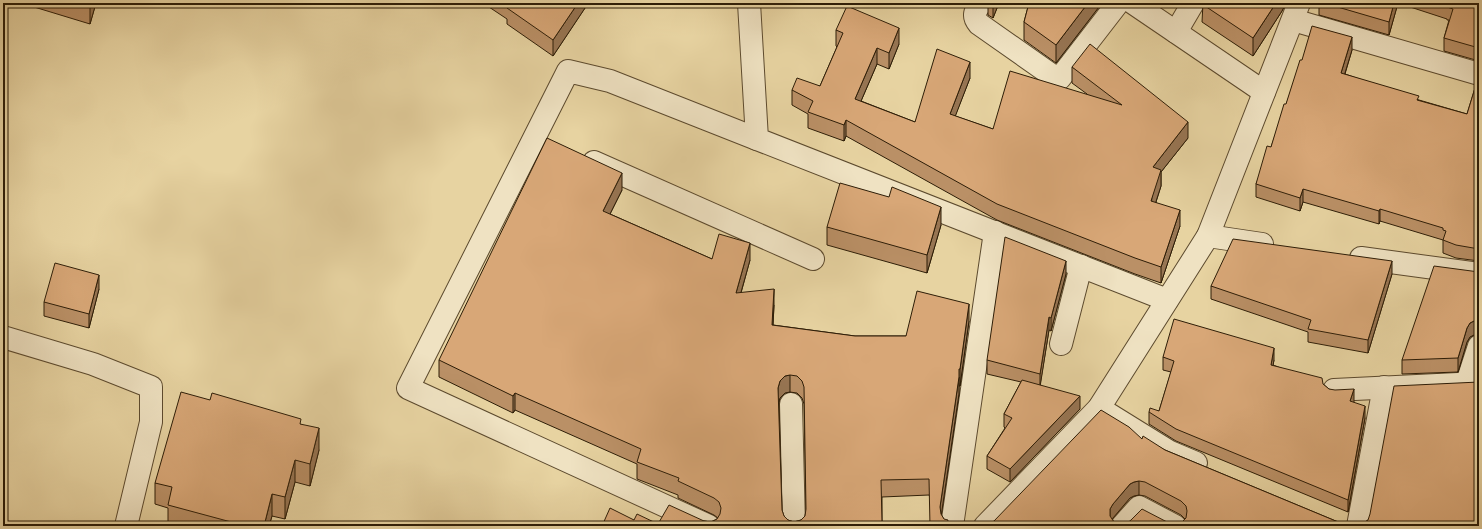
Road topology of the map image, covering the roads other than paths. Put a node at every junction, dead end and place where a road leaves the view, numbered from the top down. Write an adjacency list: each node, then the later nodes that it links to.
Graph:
1 (749, 3): 10 (street)
2 (981, 3): 3 (street)
3 (1118, 3)
4 (1133, 3): 7 (street)
5 (1193, 3): 7 (street)
6 (1296, 11): 8 (street); 9 (street)
7 (1176, 32): 9 (street)
8 (1479, 74)
9 (1264, 92): 13 (street)
10 (757, 139): 12 (street); 31 (street)
11 (573, 152): 16 (street)
12 (995, 232): 17 (street); 33 (street)
13 (1208, 236): 14 (street); 19 (street)
14 (1285, 247)
15 (1339, 255): 18 (street)
16 (813, 259)
17 (1081, 266): 19 (street); 21 (street)
18 (1479, 274)
19 (1168, 300): 27 (street)
20 (3, 337): 30 (street)
21 (1061, 344)
22 (1479, 346): 23 (street)
23 (1473, 383): 24 (street)
24 (1384, 387): 25 (street); 29 (street)
25 (1334, 390)
26 (791, 404): 32 (street)
27 (1099, 408): 28 (street); 34 (street)
28 (1213, 470)
29 (1349, 525)
30 (126, 526)
31 (709, 526)
32 (794, 526)
33 (952, 526)
34 (985, 526)
35 (1122, 526): 36 (street)
36 (1175, 526)

